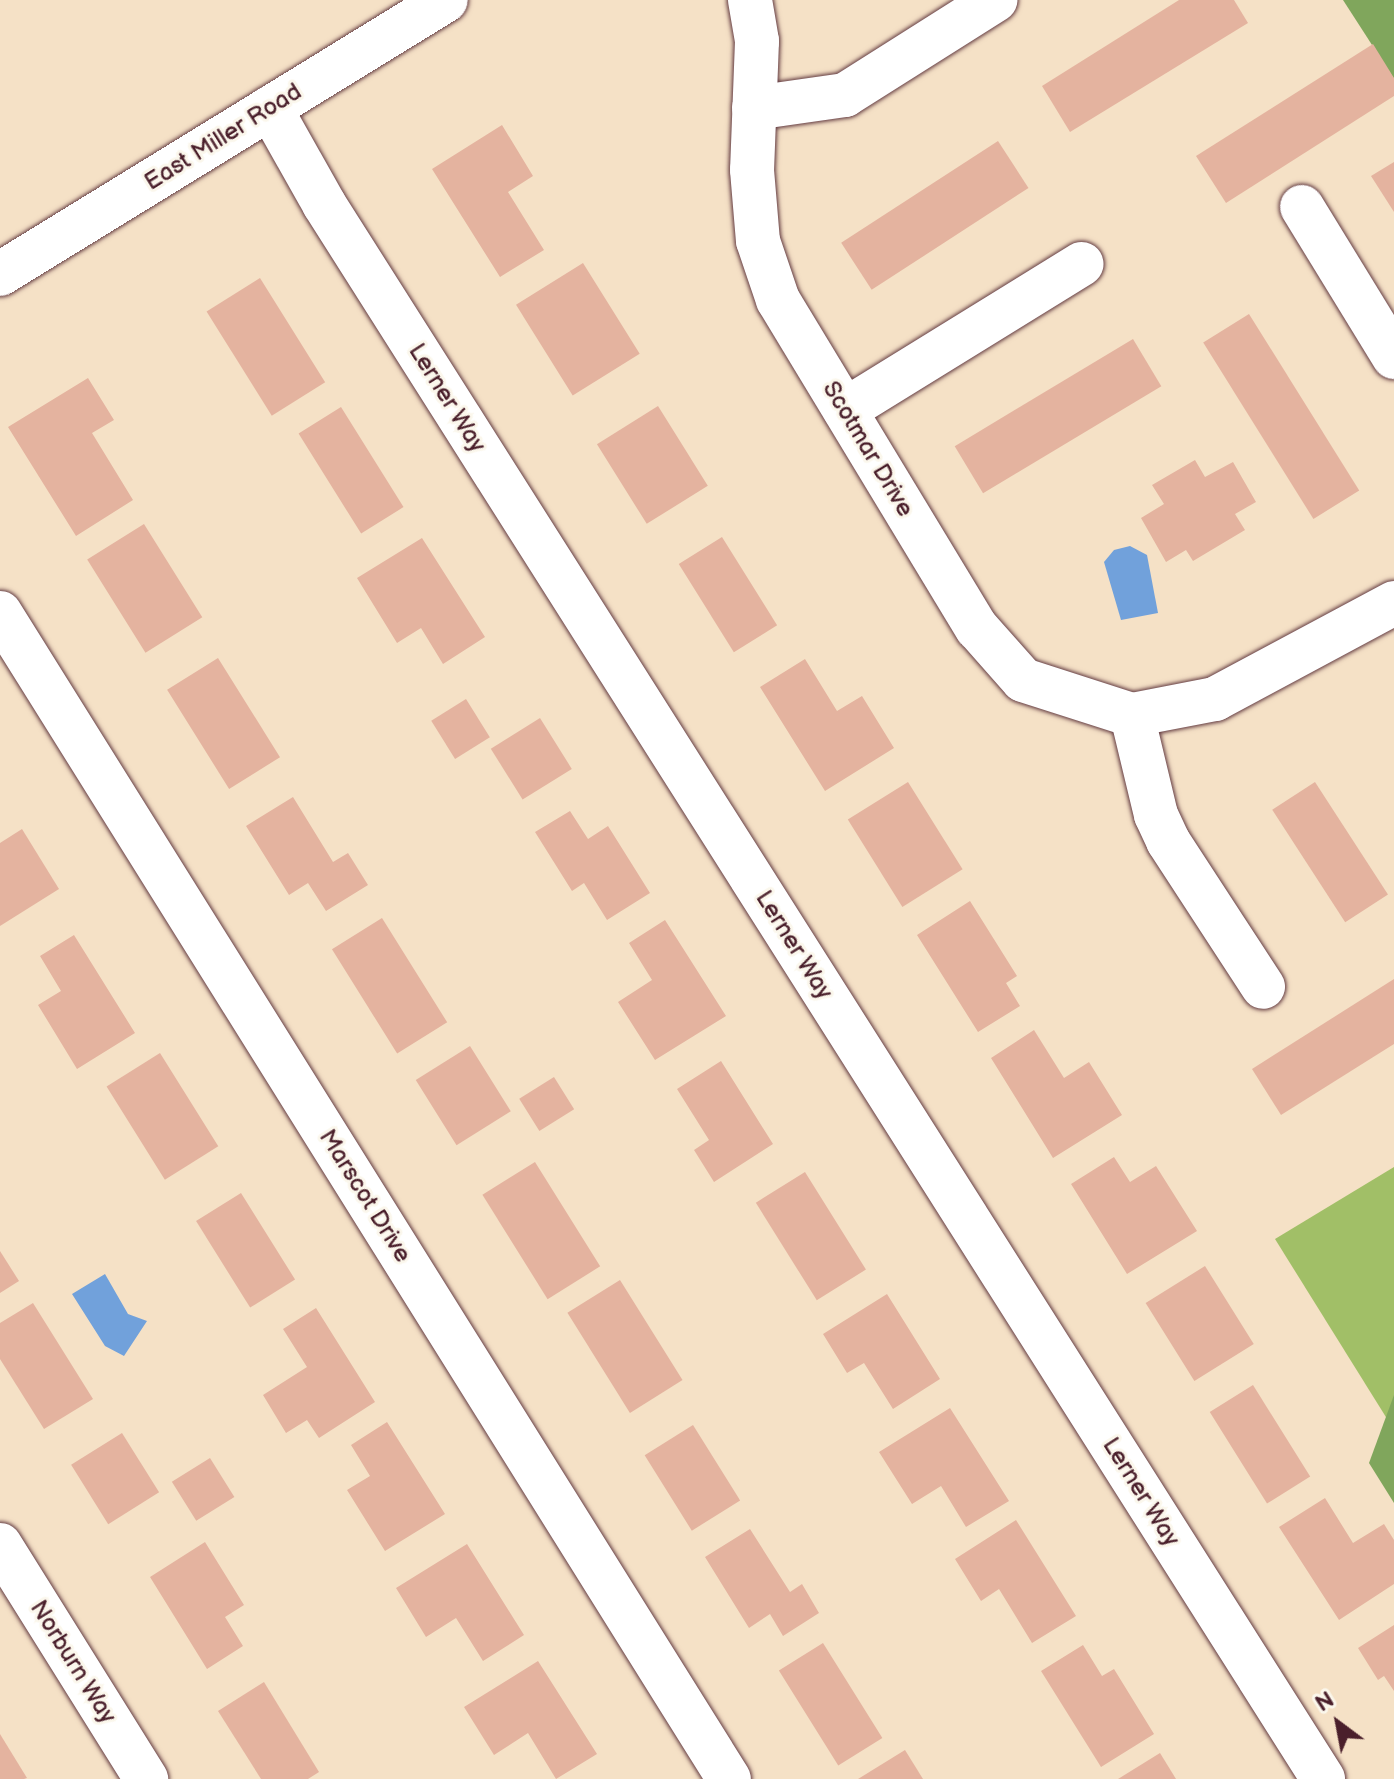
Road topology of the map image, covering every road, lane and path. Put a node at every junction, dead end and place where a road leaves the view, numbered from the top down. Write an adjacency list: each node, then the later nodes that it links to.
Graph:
1 (446, 0): 4 (street, East Miller Road)
2 (750, 0): 5 (street, Scotmar Drive)
3 (995, 0): 5 (street)
4 (270, 108): 8 (street, East Miller Road); 18 (street, Lerner Way)
5 (754, 108): 10 (street, Scotmar Drive)
6 (1302, 207): 9 (street)
7 (1081, 264): 10 (street)
8 (0, 274)
9 (1394, 357)
10 (845, 410): 13 (street, Scotmar Drive)
11 (1394, 603): 13 (street, Scotmar Drive)
12 (0, 613): 17 (street, Marscot Drive)
13 (1132, 715): 14 (street)
14 (1263, 987)
15 (0, 1545): 16 (street, Norburn Way)
16 (146, 1779)
17 (729, 1779)
18 (1323, 1779)

